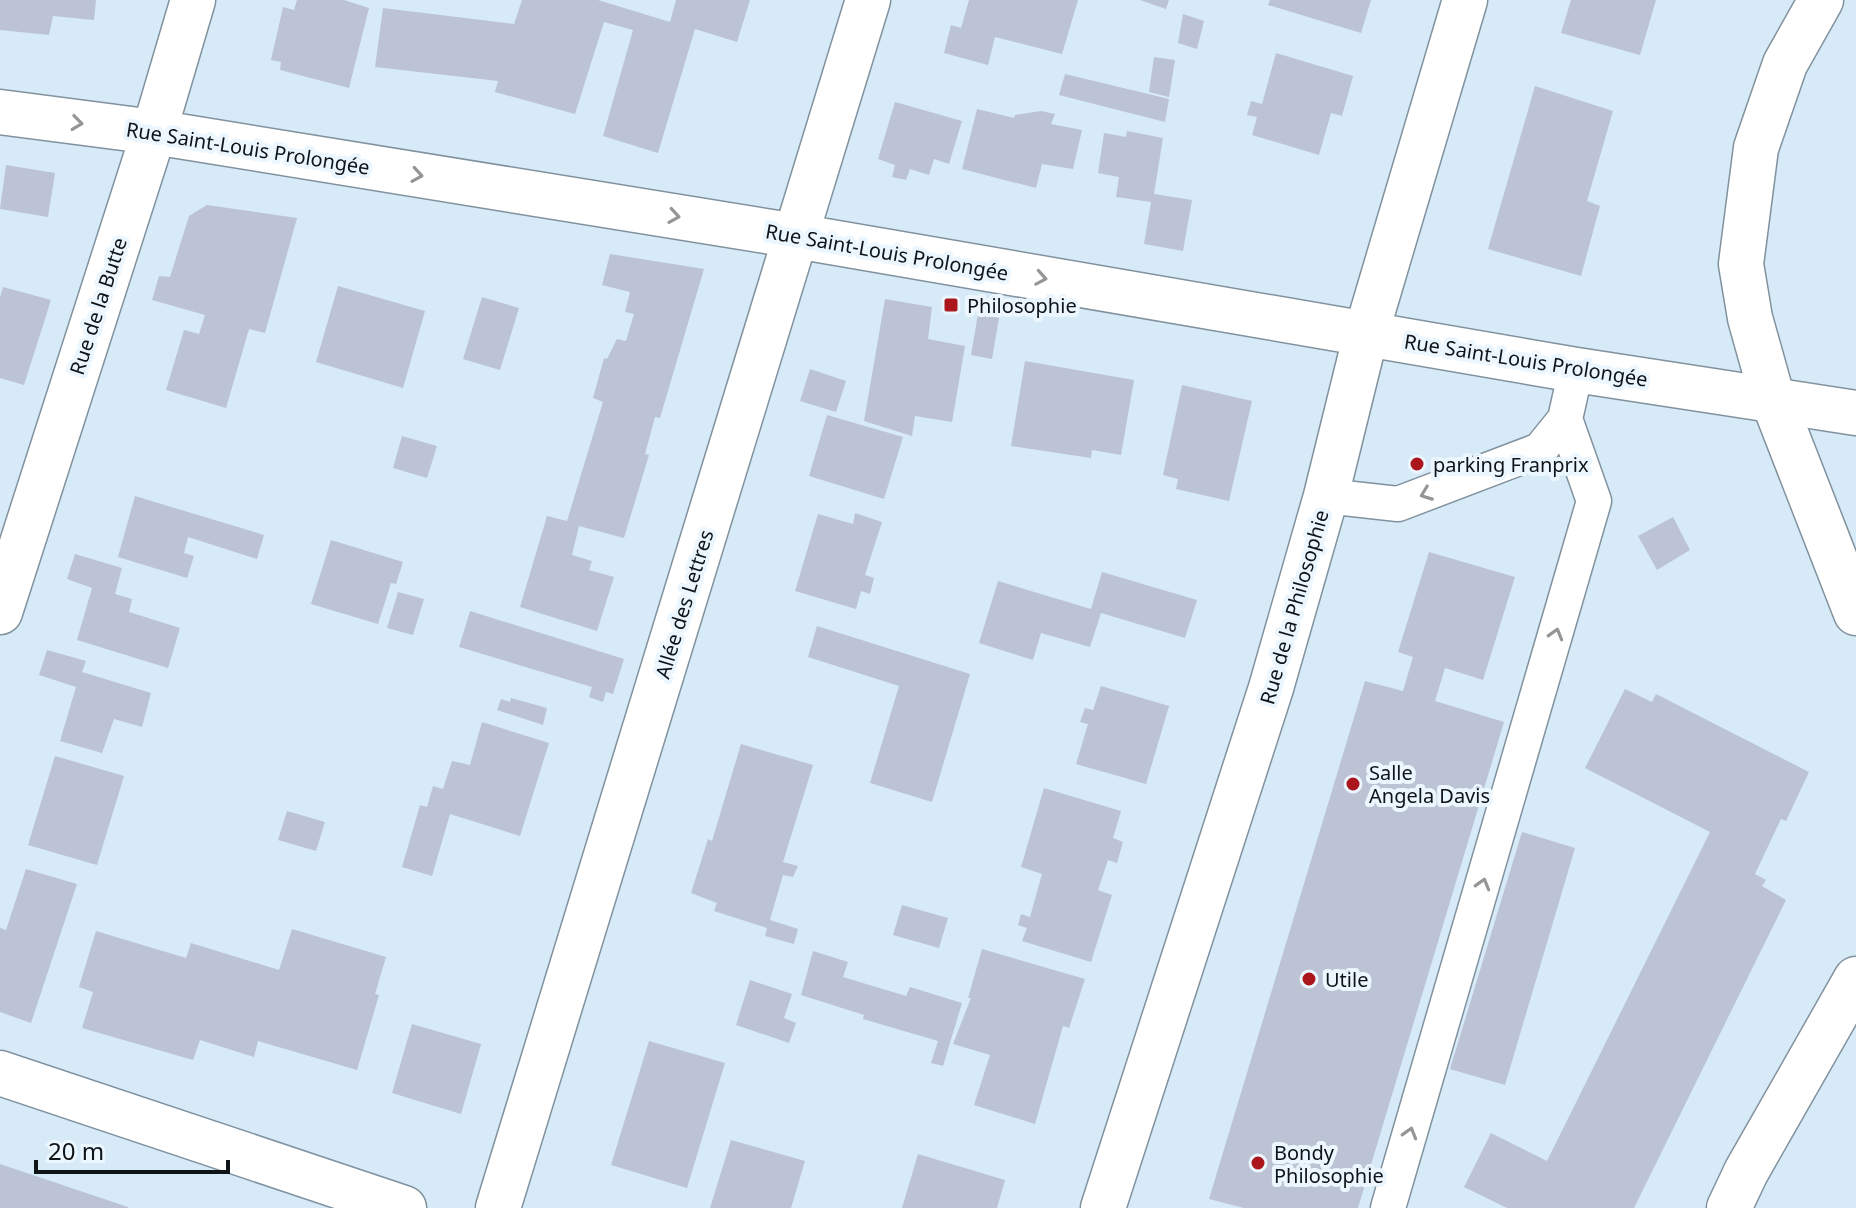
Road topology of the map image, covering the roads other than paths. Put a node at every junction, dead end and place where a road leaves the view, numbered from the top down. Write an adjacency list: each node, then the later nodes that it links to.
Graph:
1 (193, 0): 6 (street, Rue de la Butte)
2 (868, 0): 7 (street, Allée des Lettres)
3 (1465, 0): 8 (street, Rue de la Philosophie)
4 (1821, 0): 10 (street)
5 (0, 112): 6 (street, Rue Saint-Louis Prolongée, one-way to 6)
6 (154, 132): 7 (street, Rue Saint-Louis Prolongée, one-way to 7); 14 (street, Rue de la Butte)
7 (796, 236): 8 (street, Rue Saint-Louis Prolongée, one-way to 8); 19 (street, Allée des Lettres)
8 (1366, 334): 9 (street, Rue Saint-Louis Prolongée); 13 (street, Rue de la Philosophie)
9 (1576, 370): 10 (street, Rue Saint-Louis Prolongée); 12 (lane)
10 (1773, 400): 11 (street, Rue Saint-Louis Prolongée); 15 (street)
11 (1856, 413)
12 (1565, 419): 13 (lane, one-way to 13); 21 (lane, one-way to 12)
13 (1326, 496): 20 (street, Rue de la Philosophie)
14 (0, 612)
15 (1856, 613)
16 (1856, 979): 22 (street)
17 (0, 1073): 18 (street)
18 (404, 1208)
19 (498, 1208)
20 (1103, 1208)
21 (1388, 1208)
22 (1729, 1208)

